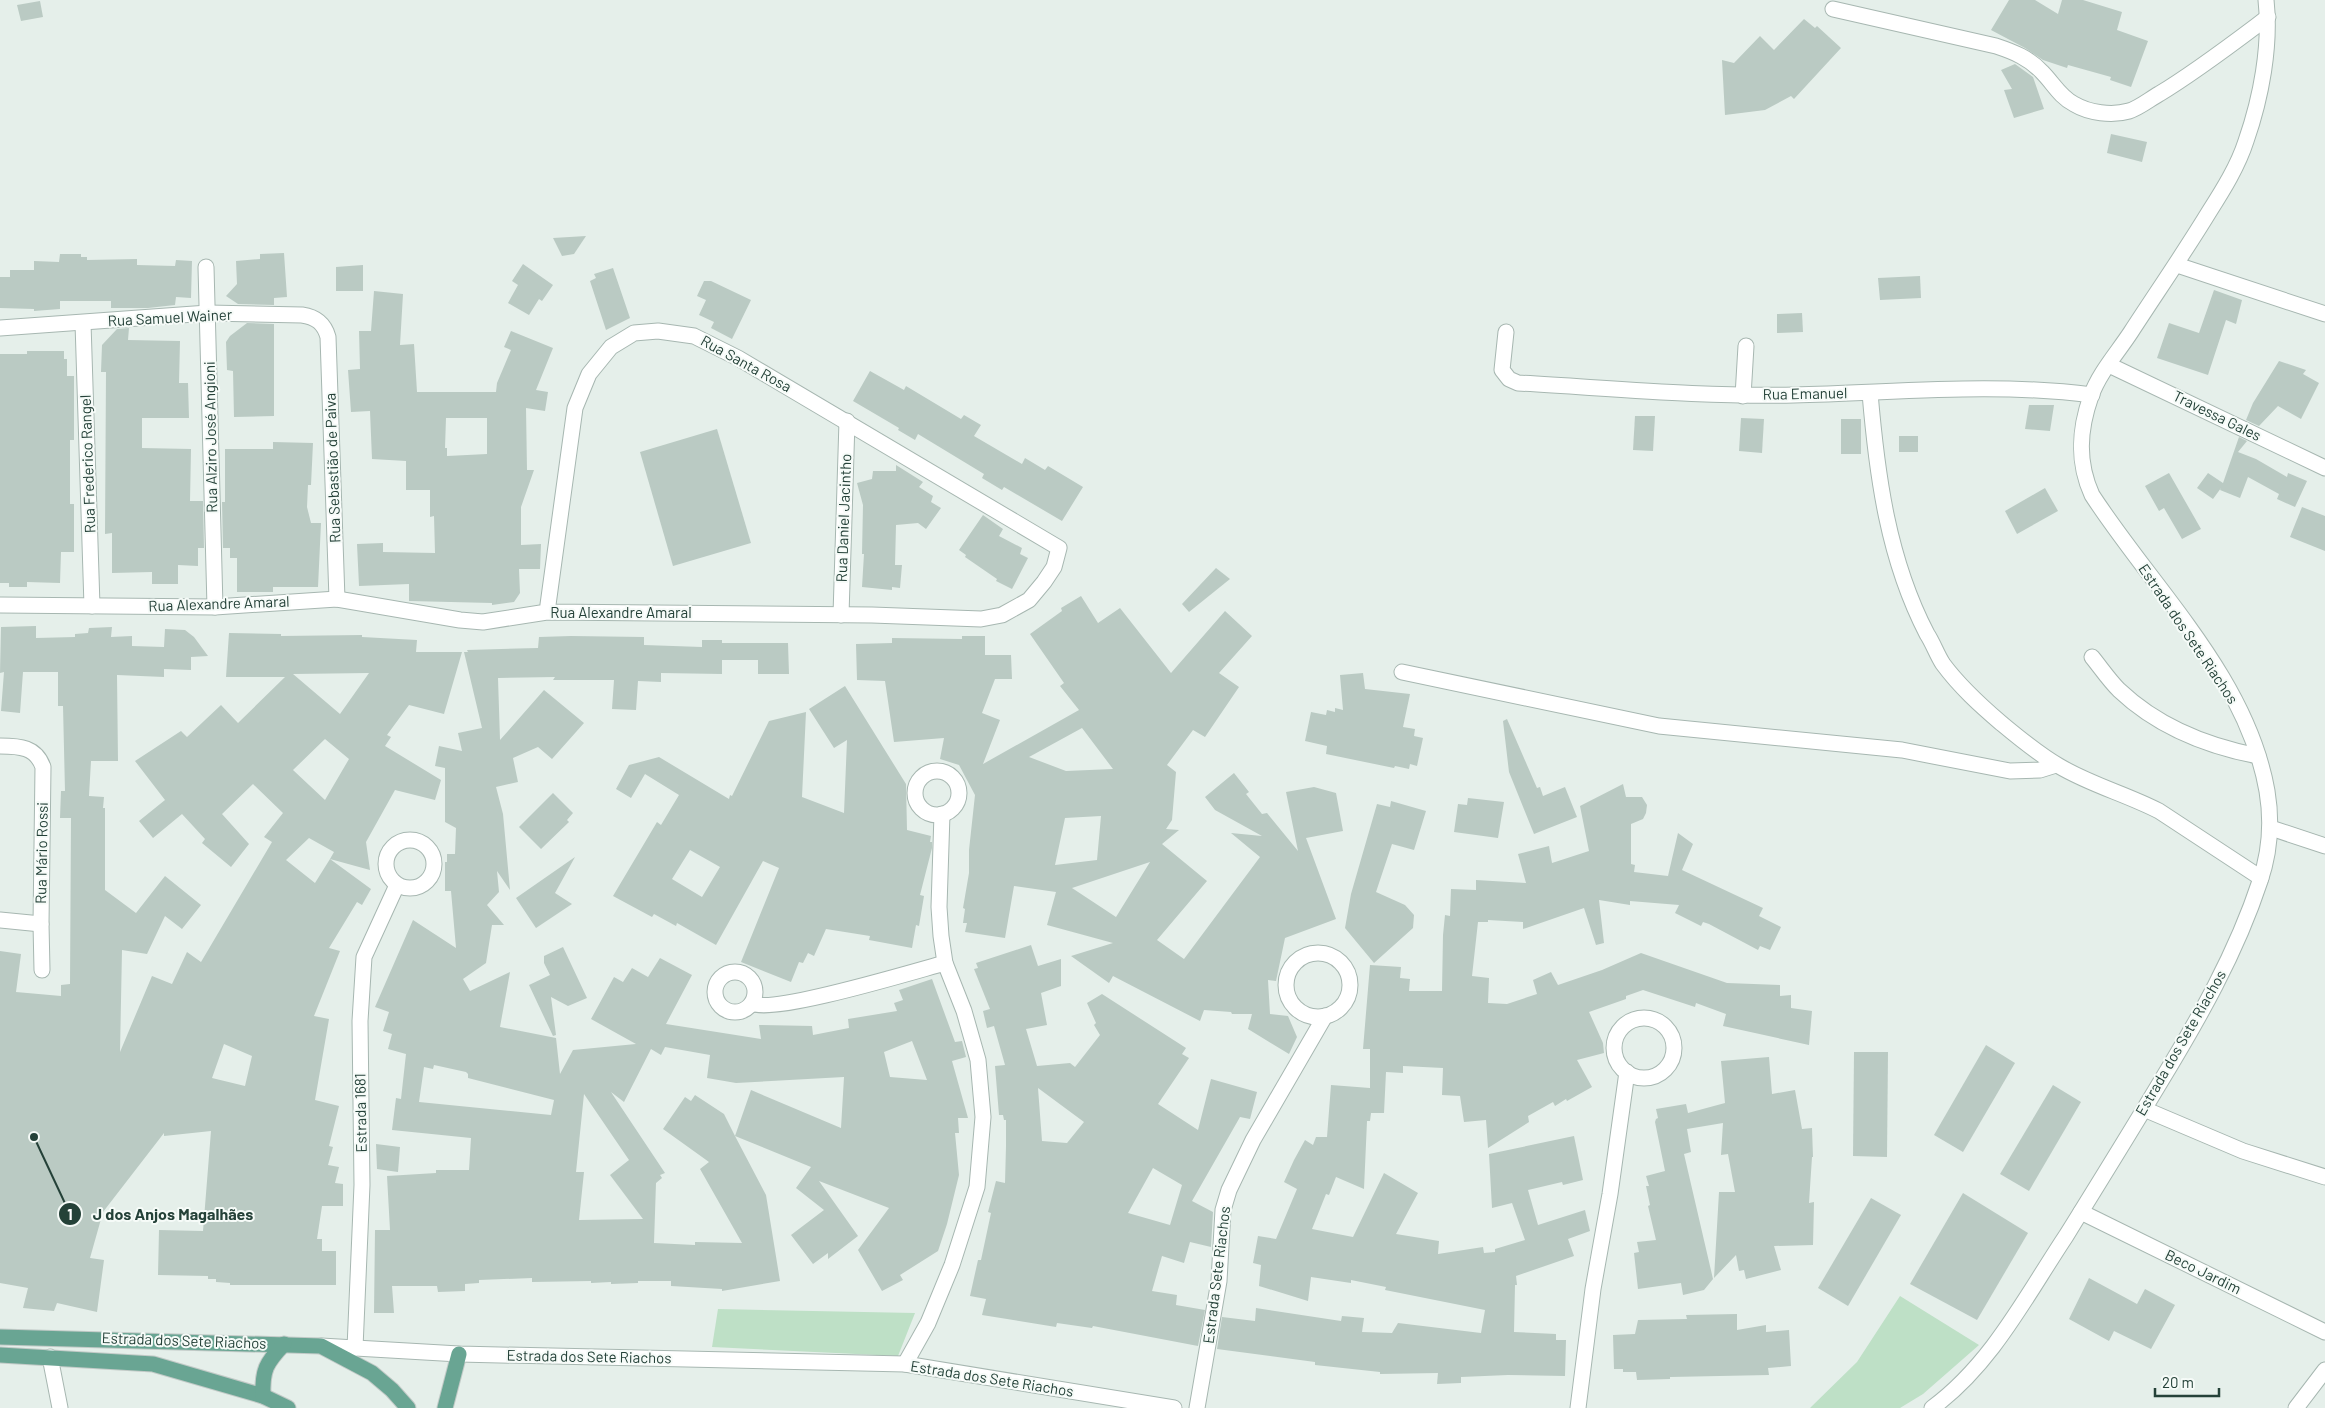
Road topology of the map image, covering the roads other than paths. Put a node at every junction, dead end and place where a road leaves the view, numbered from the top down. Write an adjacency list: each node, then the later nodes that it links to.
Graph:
1 (2266, 0): 3 (street, Estrada dos Sete Riachos)
2 (1833, 9): 3 (street)
3 (2268, 17): 4 (street, Estrada dos Sete Riachos)
4 (2177, 265): 7 (street); 13 (street, Estrada dos Sete Riachos)
5 (206, 267): 6 (street, Rua Alziro José Angioni)
6 (208, 313): 8 (street, Rua Samuel Wainer); 11 (street, Rua Samuel Wainer); 23 (street, Rua Alziro José Angioni)
7 (2325, 314)
8 (83, 323): 9 (street, Rua Samuel Wainer); 22 (street, Rua Frederico Rangel)
9 (0, 328)
10 (1506, 332): 16 (street, Rua Emanuel)
11 (328, 337): 20 (street, Rua Sebastião de Paiva)
12 (1746, 346): 16 (street)
13 (2109, 365): 15 (street, Estrada dos Sete Riachos); 18 (street, Travessa Gales)
14 (1870, 393): 15 (street, Rua Emanuel); 16 (street, Rua Emanuel); 30 (street)
15 (2092, 395): 29 (street, Estrada dos Sete Riachos)
16 (1743, 396)
17 (847, 421): 19 (street, Rua Santa Rosa); 24 (street, Rua Santa Rosa); 25 (street, Rua Daniel Jacintho)
18 (2325, 468)
19 (1059, 548): 25 (street, Rua Alexandre Amaral)
20 (337, 599): 23 (street, Rua Alexandre Amaral); 24 (street, Rua Alexandre Amaral)
21 (0, 605): 22 (street, Rua Alexandre Amaral)
22 (92, 606): 23 (street, Rua Alexandre Amaral)
23 (215, 607)
24 (547, 612): 25 (street, Rua Alexandre Amaral)
25 (841, 615)
26 (2092, 657): 29 (street)
27 (1402, 672): 30 (street)
28 (0, 746): 37 (street, Rua Mário Rossi)
29 (2258, 756): 32 (street, Estrada dos Sete Riachos)
30 (2056, 765): 34 (street)
31 (942, 814): 38 (street)
32 (2271, 828): 33 (street); 34 (street, Estrada dos Sete Riachos)
33 (2325, 846)
34 (2261, 878): 43 (street, Estrada dos Sete Riachos)
35 (397, 885): 50 (street, Estrada 1681)
36 (0, 920): 37 (street)
37 (41, 924): 39 (street, Rua Mário Rossi)
38 (945, 963): 40 (street); 54 (street)
39 (42, 970)
40 (752, 1003)
41 (1325, 1016): 41 (street); 62 (street, Estrada Sete Riachos)
42 (1627, 1072): 63 (street)
43 (2144, 1109): 44 (street); 45 (street, Estrada dos Sete Riachos)
44 (2325, 1178)
45 (2081, 1212): 46 (street, Beco Jardim); 64 (street, Estrada dos Sete Riachos)
46 (2325, 1332)
47 (0, 1337): 48 (main road, Estrada dos Sete Riachos)
48 (284, 1344): 49 (main road, Estrada dos Sete Riachos); 56 (main road)
49 (321, 1346): 50 (street, Estrada dos Sete Riachos); 59 (main road)
50 (355, 1348): 51 (street, Estrada dos Sete Riachos)
51 (459, 1354): 54 (street, Estrada dos Sete Riachos); 60 (main road)
52 (0, 1355): 53 (main road, Estrada dos Sete Riachos)
53 (50, 1357): 56 (main road, Estrada dos Sete Riachos); 57 (street)
54 (905, 1364): 61 (street, Estrada dos Sete Riachos)
55 (2324, 1372): 65 (street)
56 (263, 1396): 58 (main road, Estrada dos Sete Riachos)
57 (60, 1408)
58 (288, 1408)
59 (408, 1408)
60 (445, 1408)
61 (1174, 1408)
62 (1197, 1408)
63 (1578, 1408)
64 (1932, 1408)
65 (2296, 1408)

